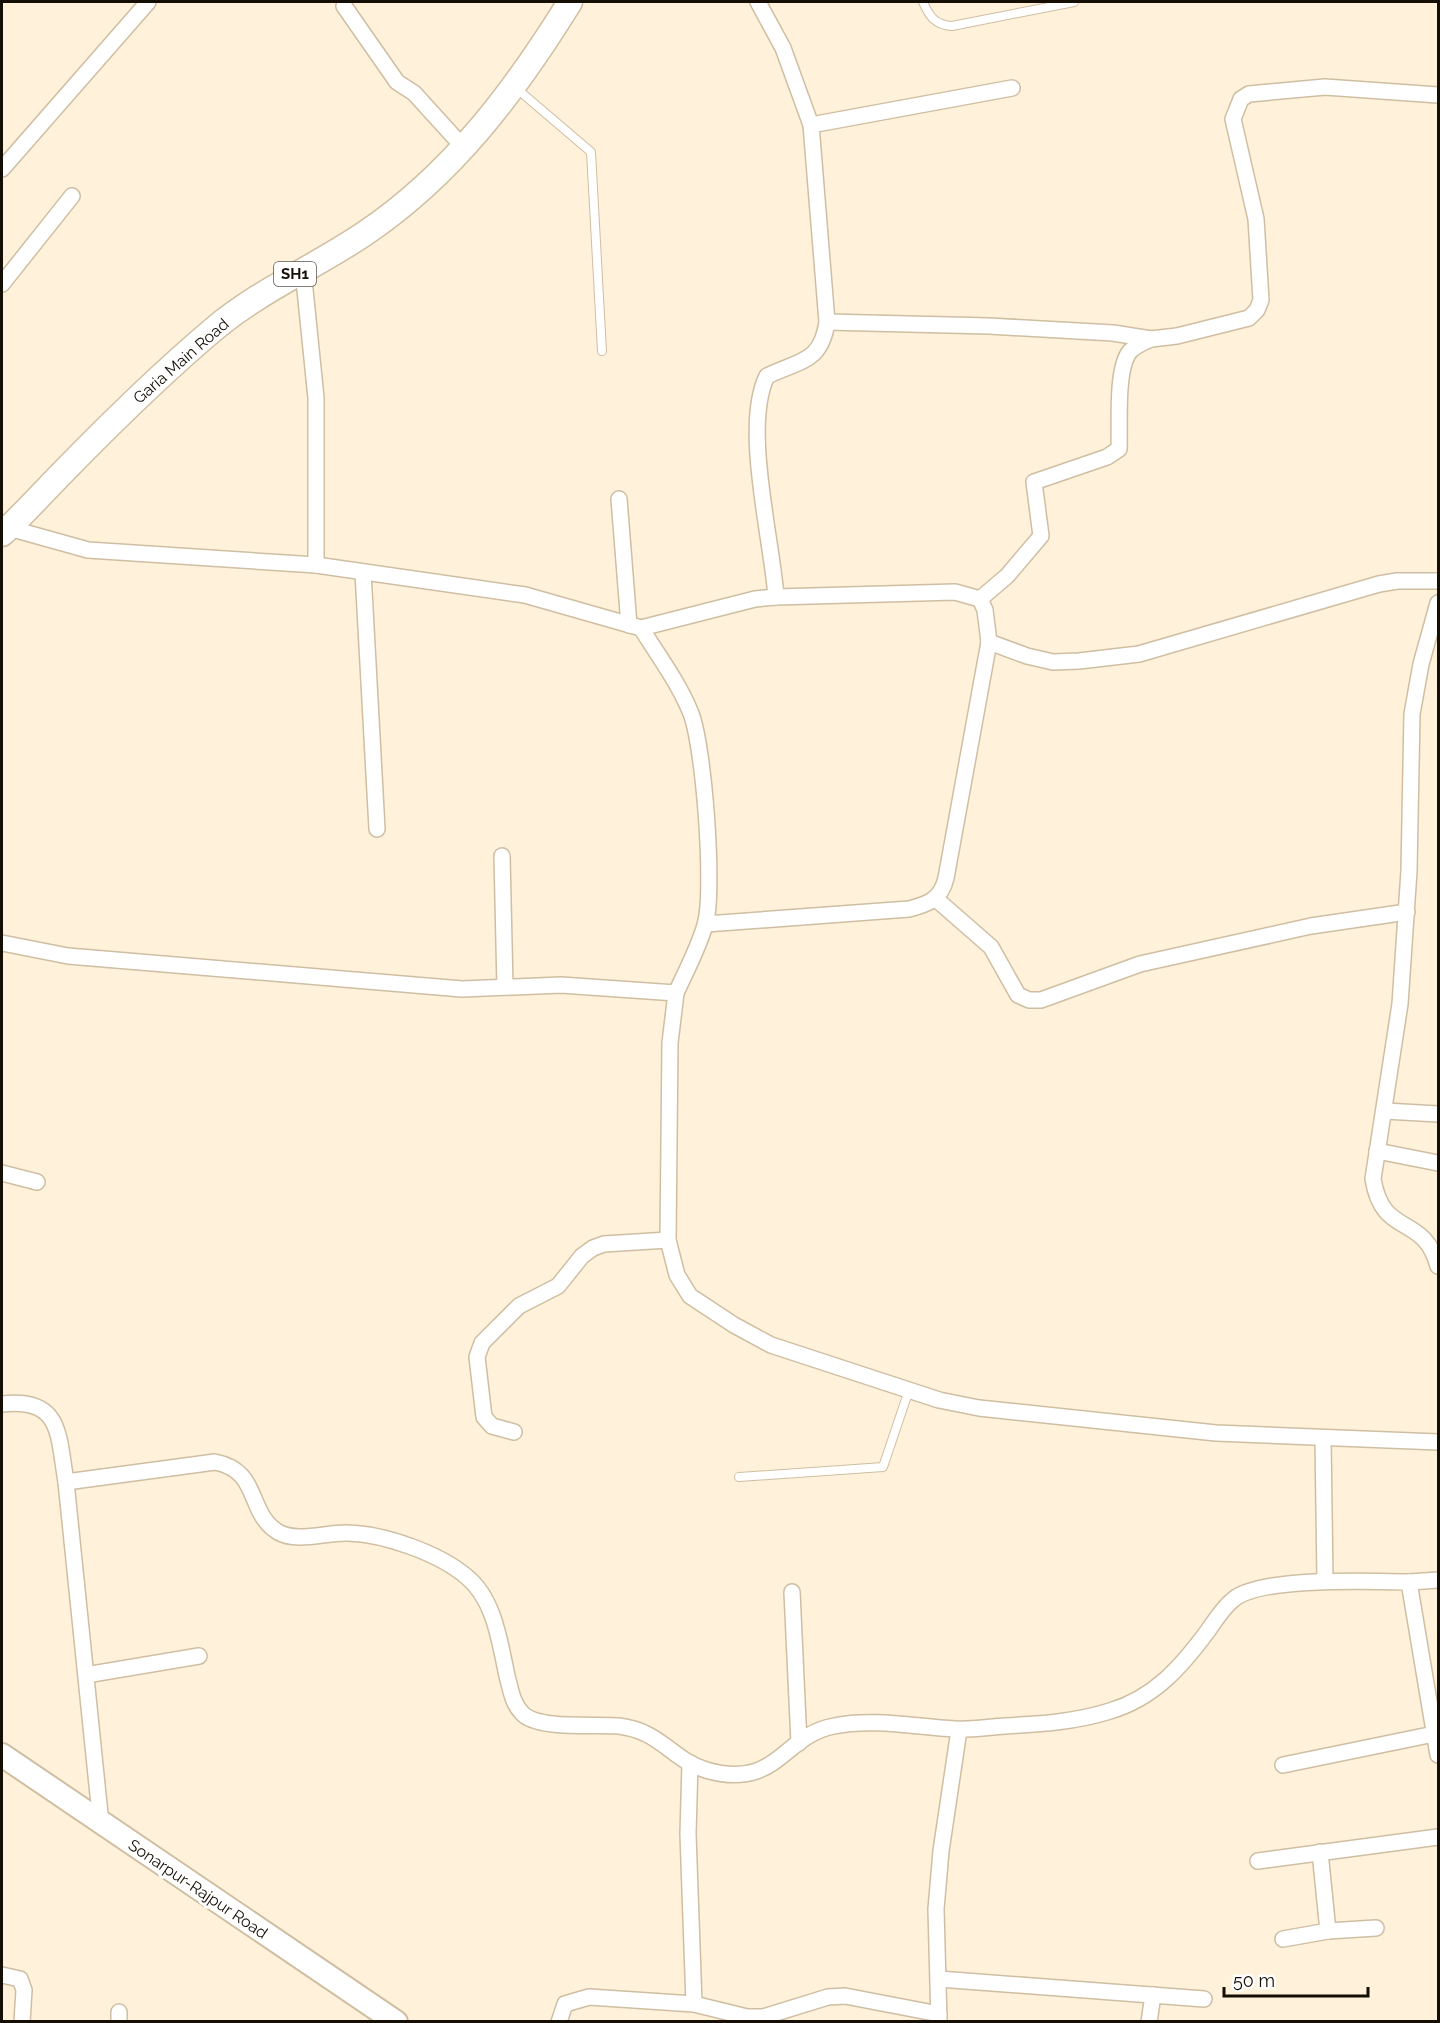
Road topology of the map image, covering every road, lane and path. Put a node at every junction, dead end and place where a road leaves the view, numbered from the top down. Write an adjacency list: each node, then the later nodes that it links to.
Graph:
1 (148, 2): 12 (street)
2 (570, 2): 7 (main road, Garia Main Road / SH1)
3 (758, 2): 10 (street)
4 (923, 2): 5 (lane)
5 (1074, 2)
6 (344, 6): 11 (street)
7 (515, 87): 11 (main road, Garia Main Road / SH1); 18 (lane)
8 (1012, 88): 10 (street)
9 (1438, 95): 17 (street)
10 (811, 126): 16 (street)
11 (464, 148): 14 (main road, Garia Main Road / SH1)
12 (2, 169)
13 (72, 196): 15 (street)
14 (303, 270): 20 (main road, Garia Main Road / SH1); 21 (street)
15 (2, 284)
16 (827, 322): 17 (street); 24 (street)
17 (1151, 339): 25 (street)
18 (602, 351)
19 (619, 499): 27 (street)
20 (4, 525): 21 (street)
21 (316, 565): 22 (street)
22 (363, 572): 27 (street); 29 (street)
23 (1438, 581): 28 (street)
24 (776, 597): 25 (street); 27 (street)
25 (980, 599): 28 (street)
26 (1438, 603): 32 (street)
27 (635, 627): 33 (street)
28 (989, 642): 31 (street)
29 (377, 829)
30 (502, 856): 35 (street)
31 (936, 899): 32 (street); 33 (street)
32 (1407, 912): 37 (street)
33 (706, 924): 36 (street)
34 (2, 943): 35 (street)
35 (505, 987): 36 (street)
36 (676, 993): 43 (street)
37 (1385, 1111): 38 (street); 39 (street)
38 (1438, 1114)
39 (1377, 1151): 40 (street); 44 (street)
40 (1438, 1162)
41 (2, 1173): 42 (street)
42 (37, 1182)
43 (668, 1240): 45 (street); 47 (street)
44 (1438, 1266)
45 (909, 1390): 48 (street); 50 (lane)
46 (2, 1404): 51 (street)
47 (514, 1432)
48 (1323, 1438): 49 (street); 53 (street)
49 (1438, 1442)
50 (739, 1478)
51 (66, 1482): 57 (street); 64 (street)
52 (1438, 1580): 54 (street)
53 (1326, 1581): 54 (street); 59 (street)
54 (1409, 1582): 58 (street)
55 (792, 1592): 61 (street)
56 (199, 1656): 57 (street)
57 (86, 1675): 66 (street)
58 (1432, 1679): 60 (street)
59 (959, 1730): 61 (street); 74 (street)
60 (1434, 1734): 63 (street); 65 (street)
61 (799, 1743): 64 (street)
62 (2, 1755): 66 (main road, Sonarpur-Rajpur Road)
63 (1438, 1755)
64 (690, 1763): 77 (street)
65 (1283, 1765)
66 (101, 1824): 80 (main road, Sonarpur-Rajpur Road)
67 (1438, 1837): 68 (street)
68 (1320, 1852): 69 (street); 71 (street)
69 (1258, 1861)
70 (1376, 1928): 71 (street)
71 (1328, 1931): 72 (street)
72 (1283, 1939)
73 (2, 1975): 79 (street)
74 (939, 1979): 75 (street); 78 (street)
75 (1153, 1995): 76 (street); 82 (street)
76 (1204, 1999)
77 (694, 2004): 78 (street); 81 (street)
78 (939, 2018)
79 (22, 2022)
80 (396, 2022)
81 (559, 2022)
82 (1149, 2022)

